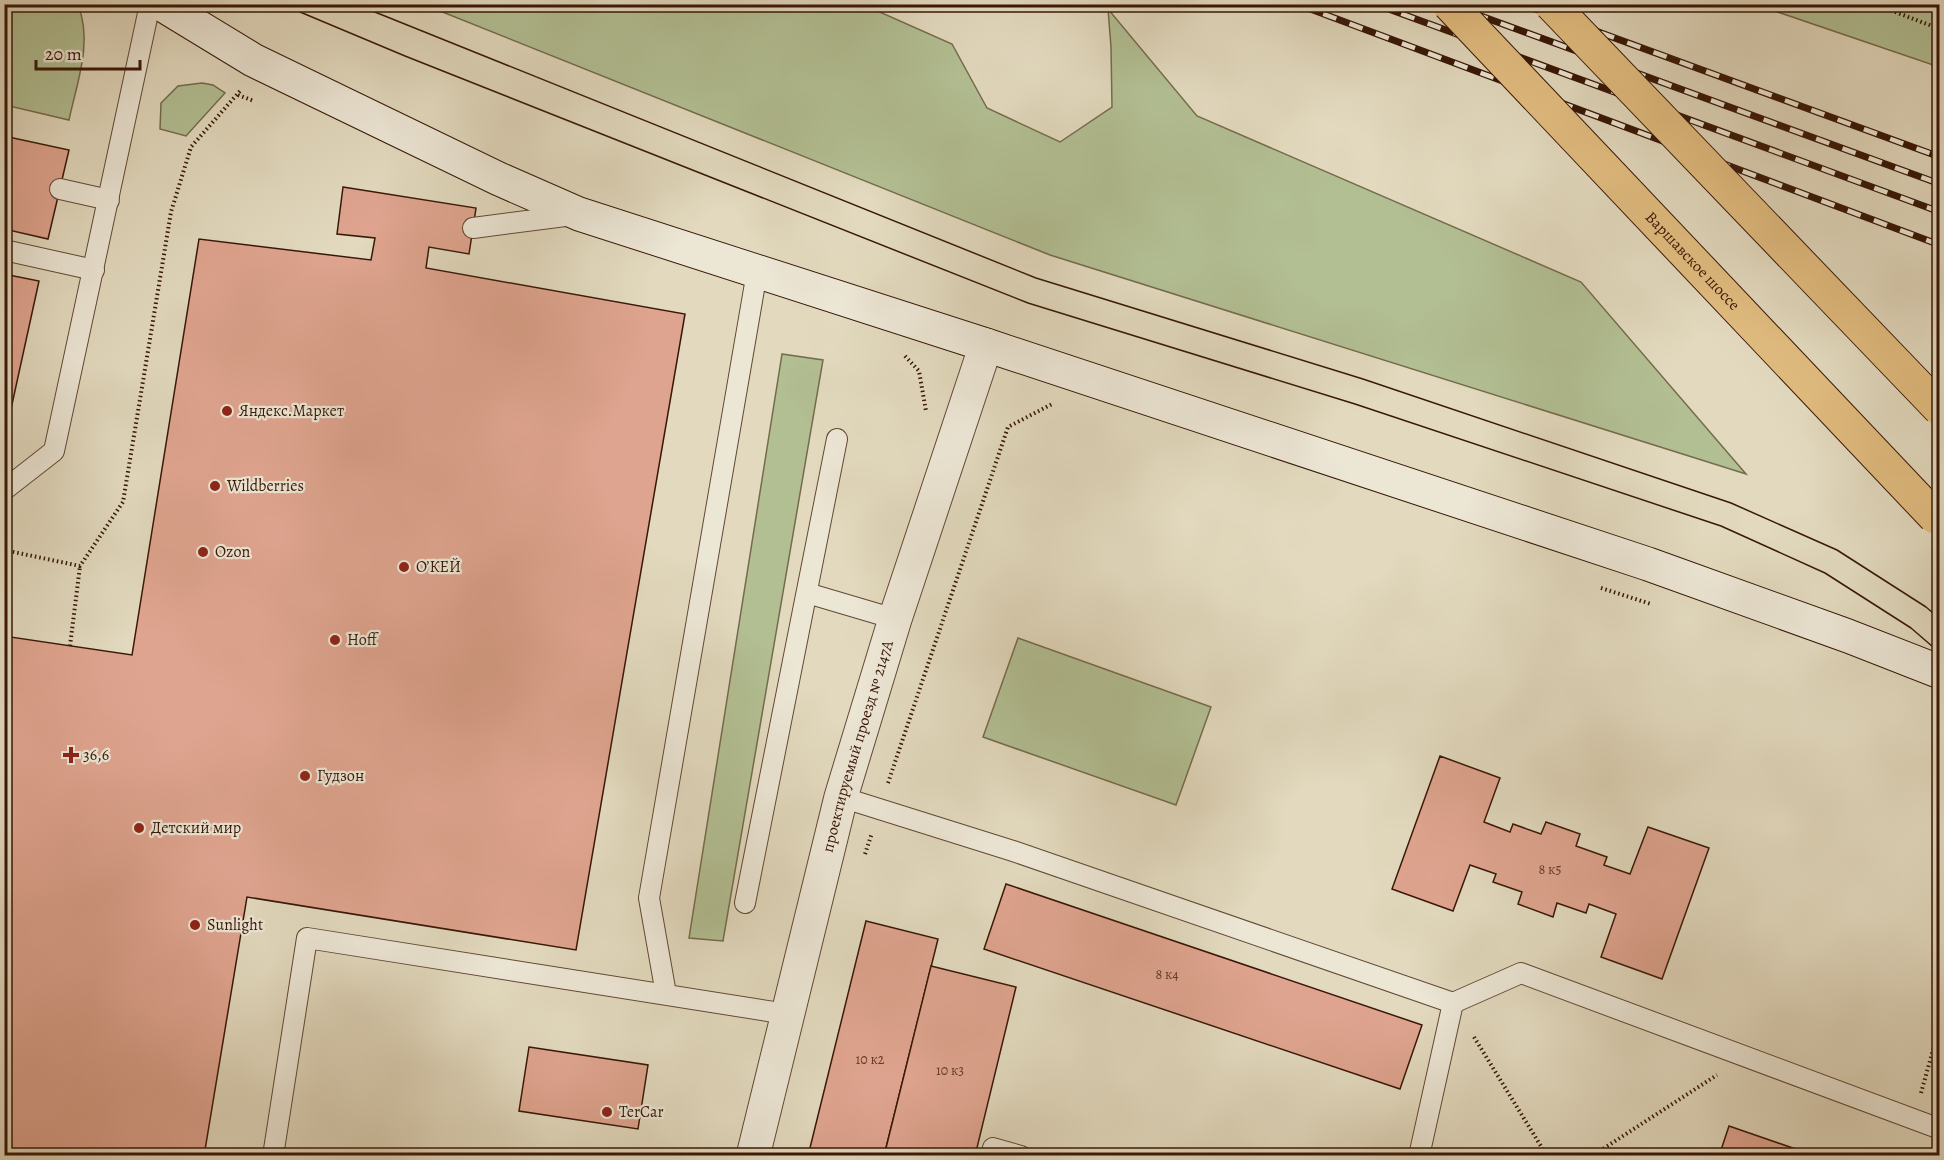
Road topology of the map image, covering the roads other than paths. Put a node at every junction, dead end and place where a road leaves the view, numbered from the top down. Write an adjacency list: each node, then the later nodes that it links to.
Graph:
1 (150, 4): 6 (lane)
2 (161, 4): 7 (main road)
3 (1449, 4): 16 (main road, Варшавское шоссе, bridge)
4 (1551, 4): 13 (main road, bridge)
5 (60, 189): 6 (lane)
6 (109, 200): 10 (lane)
7 (579, 214): 8 (lane); 11 (main road)
8 (473, 228)
9 (4, 250): 10 (lane)
10 (94, 270): 15 (lane)
11 (756, 272): 12 (main road); 22 (lane)
12 (986, 345): 18 (main road, проектируемый проезд № 2147А); 19 (main road)
13 (1940, 409)
14 (837, 439): 17 (lane)
15 (4, 490)
16 (1935, 517)
17 (807, 593): 18 (lane); 21 (lane)
18 (895, 619): 20 (main road, проектируемый проезд № 2147А)
19 (1940, 672)
20 (841, 796): 23 (lane); 24 (main road, проектируемый проезд № 2147А)
21 (745, 903)
22 (666, 994): 24 (lane); 27 (lane)
23 (1453, 1003): 25 (lane); 30 (lane)
24 (787, 1014): 28 (main road, проектируемый проезд № 2147А)
25 (1940, 1129)
26 (993, 1148): 29 (lane)
27 (273, 1155)
28 (753, 1155)
29 (1021, 1155)
30 (1419, 1155)

